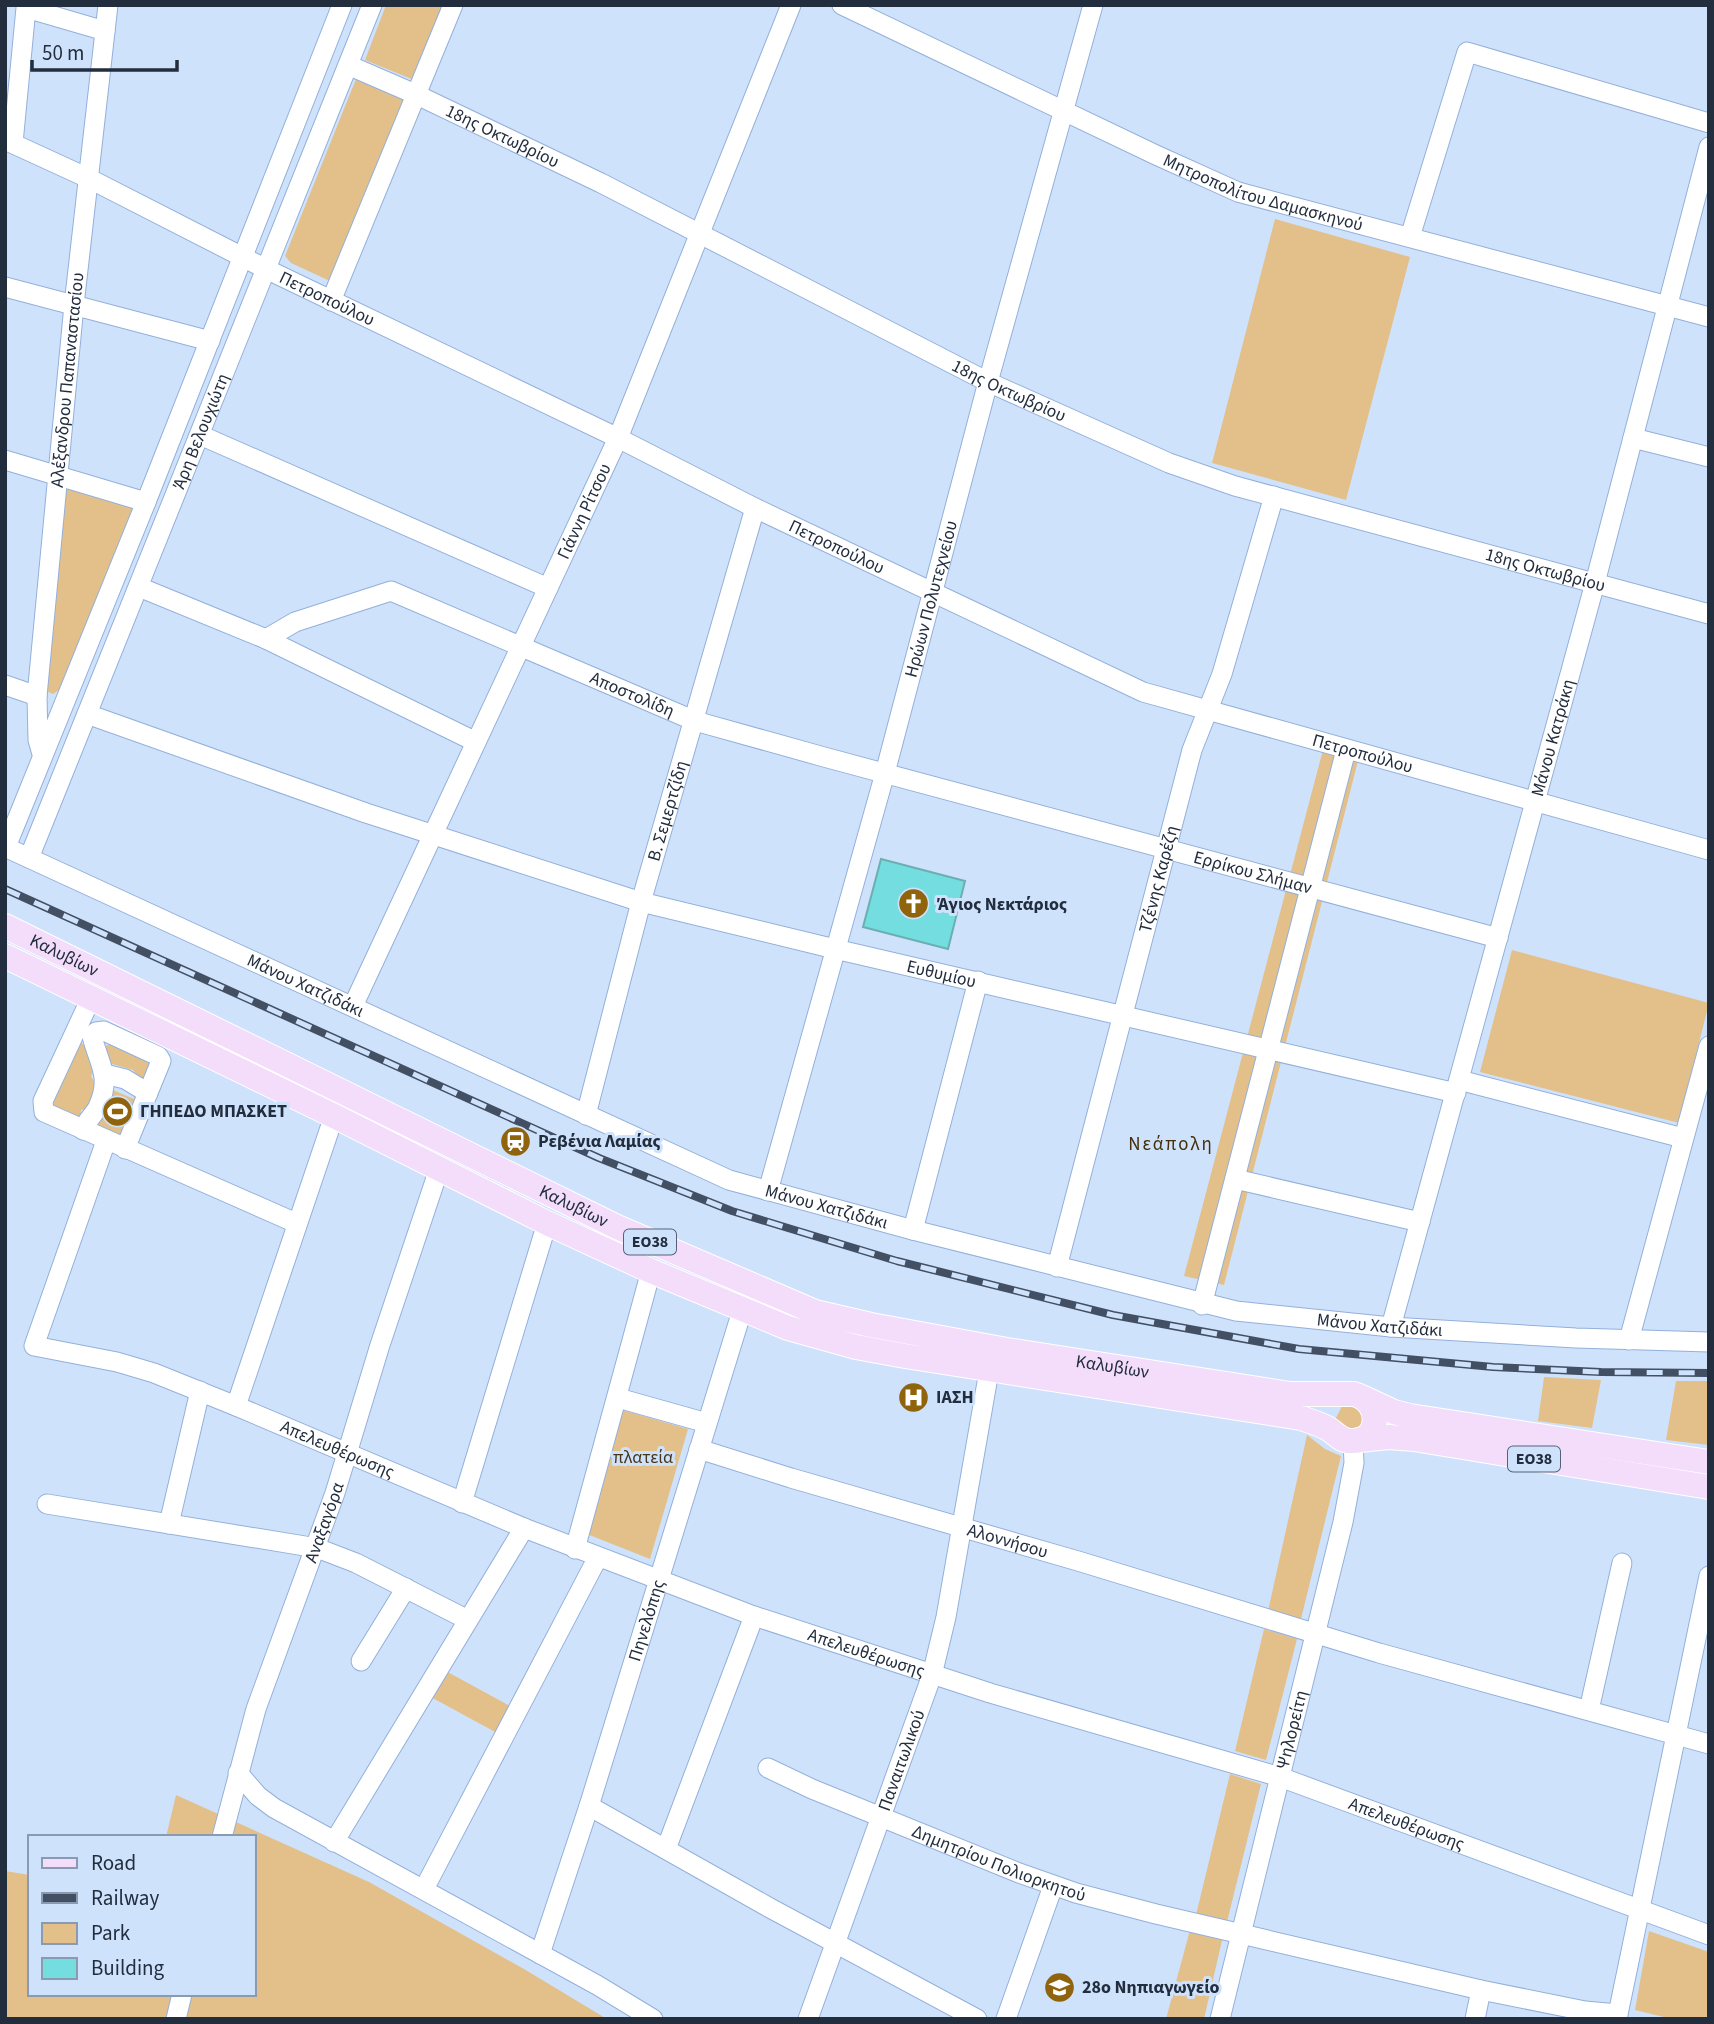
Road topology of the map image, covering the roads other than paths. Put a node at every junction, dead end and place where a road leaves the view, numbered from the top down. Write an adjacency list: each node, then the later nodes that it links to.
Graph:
1 (108, 5): 8 (street, Αλέξανδρου Παπαναστασίου)
2 (342, 5): 18 (street, Άρη Βελουχιώτη)
3 (372, 5): 9 (street, Άρη Βελουχιώτη)
4 (453, 5): 10 (street)
5 (791, 5): 16 (street, Γιάννη Ρίτσου)
6 (842, 5): 11 (street, Μητροπολίτου Δαμασκηνού)
7 (1093, 5): 11 (street, Ηρώων Πολυτεχνείου)
8 (105, 31): 13 (street); 15 (street, Αλέξανδρου Παπαναστασίου)
9 (348, 65): 10 (street, 18ης Οκτωβρίου); 19 (street, Άρη Βελουχιώτη)
10 (415, 94): 16 (street, 18ης Οκτωβρίου); 21 (street)
11 (1065, 112): 17 (street, Μητροπολίτου Δαμασκηνού); 26 (street, Ηρώων Πολυτεχνείου)
12 (1709, 123): 17 (street)
13 (9, 142): 15 (street, Πετροπούλου)
14 (1709, 147): 23 (street, Μάνου Κατράκη)
15 (90, 179): 18 (street, Πετροπούλου); 22 (street, Αλέξανδρου Παπαναστασίου)
16 (699, 232): 26 (street, 18ης Οκτωβρίου); 28 (street, Γιάννη Ρίτσου)
17 (1410, 237): 23 (street, Μητροπολίτου Δαμασκηνού)
18 (242, 257): 19 (street, Πετροπούλου); 25 (street, Άρη Βελουχιώτη)
19 (266, 270): 21 (street, Πετροπούλου); 27 (street, Άρη Βελουχιώτη)
20 (5, 287): 22 (street)
21 (331, 301): 28 (street, Πετροπούλου)
22 (74, 305): 25 (street); 32 (street, Αλέξανδρου Παπαναστασίου)
23 (1667, 305): 24 (street, Μητροπολίτου Δαμασκηνού); 29 (street, Μάνου Κατράκη)
24 (1709, 317)
25 (210, 341): 34 (street, Άρη Βελουχιώτη)
26 (988, 382): 33 (street, 18ης Οκτωβρίου); 39 (street, Ηρώων Πολυτεχνείου)
27 (200, 435): 37 (street, Άρη Βελουχιώτη); 38 (street)
28 (618, 438): 35 (street, Πετροπούλου); 38 (street, Γιάννη Ρίτσου)
29 (1633, 438): 30 (street); 36 (street, Μάνου Κατράκη)
30 (1709, 457)
31 (5, 460): 32 (street)
32 (58, 474): 34 (street); 44 (street, Αλέξανδρου Παπαναστασίου)
33 (1274, 496): 36 (street, 18ης Οκτωβρίου); 45 (street, Τζένης Καρέζη)
34 (146, 502): 50 (street, Άρη Βελουχιώτη)
35 (755, 508): 39 (street, Πετροπούλου); 47 (street, Β. Σεμερτζίδη)
36 (1595, 583): 40 (street, 18ης Οκτωβρίου); 52 (street, Μάνου Κατράκη)
37 (139, 587): 41 (street); 46 (street, Άρη Βελουχιώτη)
38 (548, 588): 42 (street, Γιάννη Ρίτσου)
39 (932, 592): 45 (street, Πετροπούλου); 51 (street, Ηρώων Πολυτεχνείου)
40 (1709, 614)
41 (266, 639): 42 (street, Αποστολίδη); 48 (street)
42 (521, 646): 47 (street, Αποστολίδη); 48 (street, Γιάννη Ρίτσου)
43 (5, 685): 44 (street)
44 (37, 696): 50 (street, Αλέξανδρου Παπαναστασίου)
45 (1207, 711): 49 (street, Πετροπούλου); 55 (street, Τζένης Καρέζη)
46 (88, 713): 53 (street, Ευθυμίου); 57 (street, Άρη Βελουχιώτη)
47 (695, 720): 51 (street, Αποστολίδη); 59 (street, Β. Σεμερτζίδη)
48 (477, 742): 53 (street, Γιάννη Ρίτσου)
49 (1346, 750): 52 (street, Πετροπούλου); 58 (street)
50 (42, 754): 54 (street, Άρη Βελουχιώτη)
51 (885, 774): 55 (street, Ερρίκου Σλήμαν); 62 (street, Ηρώων Πολυτεχνείου)
52 (1535, 803): 56 (street, Πετροπούλου); 61 (street, Μάνου Κατράκη)
53 (433, 834): 59 (street, Ευθυμίου); 66 (street, Γιάννη Ρίτσου)
54 (5, 847): 57 (street, Μάνου Χατζιδάκι)
55 (1167, 849): 58 (street, Ερρίκου Σλήμαν); 67 (street, Τζένης Καρέζη)
56 (1709, 850)
57 (29, 858): 66 (street, Μάνου Χατζιδάκι)
58 (1309, 887): 61 (street, Ερρίκου Σλήμαν); 69 (street)
59 (640, 902): 62 (street, Ευθυμίου); 73 (street, Β. Σεμερτζίδη)
60 (5, 926): 88 (main road, Καλυβίων / ΕΟ38)
61 (1498, 938): 71 (street, Μάνου Κατράκη)
62 (835, 949): 64 (street, Ευθυμίου); 81 (street, Ηρώων Πολυτεχνείου)
63 (5, 956): 65 (main road, Καλυβίων / ΕΟ38)
64 (978, 981): 67 (street, Ευθυμίου); 85 (street)
65 (91, 998): 74 (main road, Καλυβίων / ΕΟ38); 75 (street)
66 (353, 1006): 73 (street, Μάνου Χατζιδάκι)
67 (1124, 1015): 69 (street, Ευθυμίου); 86 (street, Τζένης Καρέζη)
68 (1709, 1046): 76 (street)
69 (1267, 1049): 71 (street, Ευθυμίου); 80 (street)
70 (105, 1074): 72 (street); 72 (street); 75 (street)
71 (1457, 1086): 76 (street, Ευθυμίου); 82 (street, Μάνου Κατράκη)
72 (148, 1093): 78 (street)
73 (586, 1115): 81 (street, Μάνου Χατζιδάκι)
74 (334, 1116): 79 (main road, Καλυβίων / ΕΟ38); 83 (street)
75 (83, 1130): 77 (street)
76 (1683, 1138): 92 (street)
77 (106, 1141): 78 (street); 95 (street, Απελευθέρωσης)
78 (125, 1149): 83 (street)
79 (439, 1169): 84 (main road, Καλυβίων / ΕΟ38); 102 (street, Αναξαγόρα)
80 (1235, 1179): 82 (street); 89 (street)
81 (768, 1191): 85 (street, Μάνου Χατζιδάκι)
82 (1420, 1222): 91 (street, Μάνου Κατράκη)
83 (296, 1223): 98 (street)
84 (547, 1223): 87 (main road, Καλυβίων / ΕΟ38); 105 (street)
85 (913, 1230): 86 (street, Μάνου Χατζιδάκι)
86 (1057, 1267): 89 (street, Μάνου Χατζιδάκι)
87 (651, 1271): 90 (main road, Καλυβίων / ΕΟ38); 97 (street)
88 (750, 1285): 90 (street, Πηνελόπης); 96 (main road, Καλυβίων / ΕΟ38)
89 (1202, 1304): 91 (street, Μάνου Χατζιδάκι)
90 (742, 1310): 94 (main road, Καλυβίων / ΕΟ38); 99 (street, Πηνελόπης)
91 (1391, 1328): 92 (street, Μάνου Χατζιδάκι)
92 (1629, 1340): 93 (street, Μάνου Χατζιδάκι)
93 (1709, 1342)
94 (989, 1371): 100 (main road, Καλυβίων / ΕΟ38); 109 (street, Παναιτωλικού)
95 (200, 1391): 98 (street, Απελευθέρωσης); 107 (street)
96 (1355, 1396): 100 (main road); 100 (main road); 103 (main road, Καλυβίων / ΕΟ38)
97 (618, 1398): 99 (street); 111 (street)
98 (236, 1406): 102 (street, Απελευθέρωσης)
99 (707, 1423): 101 (street, Πηνελόπης)
100 (1349, 1438): 104 (main road, Καλυβίων / ΕΟ38); 119 (street, Ψηλορείτη)
101 (699, 1449): 109 (street, Αλοννήσου); 115 (street, Πηνελόπης)
102 (347, 1454): 105 (street, Απελευθέρωσης); 110 (street, Αναξαγόρα)
103 (1709, 1462)
104 (1709, 1487)
105 (461, 1503): 108 (street, Απελευθέρωσης)
106 (47, 1504): 107 (street)
107 (169, 1524): 110 (street)
108 (524, 1528): 111 (street, Απελευθέρωσης); 118 (street)
109 (961, 1528): 119 (street, Αλοννήσου); 122 (street, Παναιτωλικού)
110 (317, 1548): 116 (street); 127 (street, Αναξαγόρα)
111 (575, 1549): 112 (street, Απελευθέρωσης)
112 (598, 1557): 115 (street, Απελευθέρωσης); 135 (street)
113 (1622, 1563): 123 (street)
114 (1709, 1576): 120 (street)
115 (658, 1580): 117 (street, Απελευθέρωσης); 129 (street, Πηνελόπης)
116 (406, 1588): 118 (street); 121 (street)
117 (754, 1616): 122 (street, Απελευθέρωσης); 133 (street)
118 (468, 1620): 132 (street)
119 (1317, 1634): 123 (street, Αλοννήσου); 128 (street, Ψηλορείτη)
120 (1702, 1647): 124 (street)
121 (361, 1661)
122 (932, 1675): 128 (street, Απελευθέρωσης); 130 (street, Παναιτωλικού)
123 (1589, 1710): 124 (street, Αλοννήσου)
124 (1676, 1735): 125 (street, Αλοννήσου); 136 (street)
125 (1709, 1744)
126 (768, 1768): 130 (street, Δημητρίου Πολιορκητού)
127 (238, 1773): 131 (street, Αναξαγόρα); 132 (street)
128 (1280, 1777): 136 (street, Απελευθέρωσης); 137 (street, Ψηλορείτη)
129 (589, 1806): 133 (street); 140 (street, Πηνελόπης)
130 (881, 1817): 134 (street, Δημητρίου Πολιορκητού); 139 (street, Παναιτωλικού)
131 (222, 1835)
132 (334, 1842): 135 (street)
133 (666, 1849): 139 (street)
134 (1053, 1886): 137 (street, Δημητρίου Πολιορκητού); 148 (street)
135 (424, 1889): 140 (street)
136 (1640, 1909): 138 (street, Απελευθέρωσης); 143 (street)
137 (1240, 1934): 141 (street, Δημητρίου Πολιορκητού); 149 (street, Ψηλορείτη)
138 (1709, 1935)
139 (836, 1943): 146 (street, Παναιτωλικού); 147 (street)
140 (540, 1954): 145 (street)
141 (1481, 1990): 143 (street, Δημητρίου Πολιορκητού); 150 (street)
142 (182, 1996): 144 (street)
143 (1617, 2017)
144 (176, 2019)
145 (653, 2019)
146 (808, 2019)
147 (977, 2019)
148 (1006, 2019)
149 (1220, 2019)
150 (1475, 2019)

